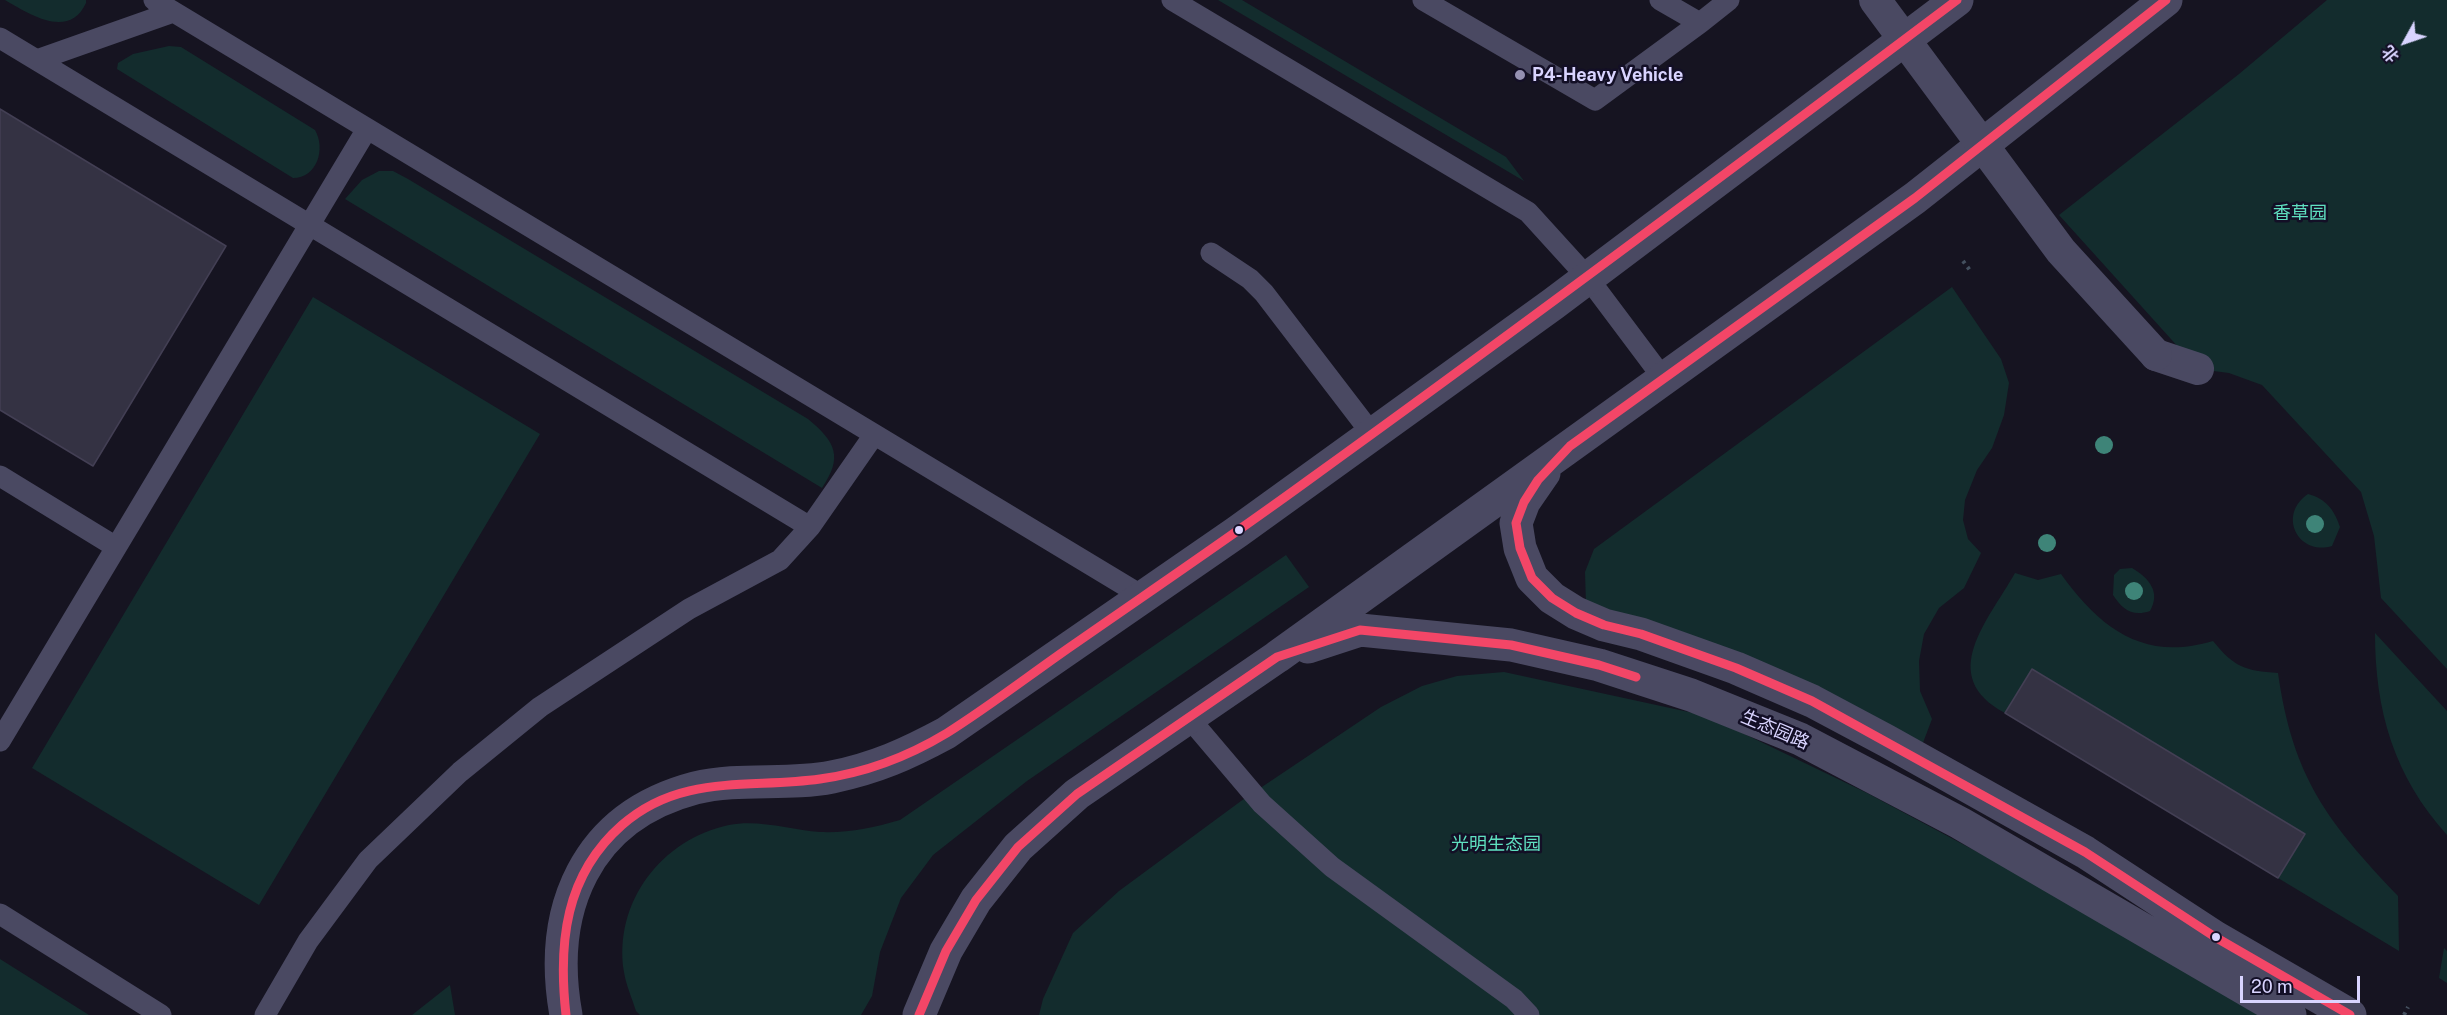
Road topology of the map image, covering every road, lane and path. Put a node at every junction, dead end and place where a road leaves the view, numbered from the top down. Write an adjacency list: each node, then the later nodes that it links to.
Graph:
1 (154, 0): 9 (lane)
2 (1172, 0): 18 (lane)
3 (1424, 0): 10 (lane)
4 (1660, 0): 10 (lane)
5 (1729, 0): 10 (lane)
6 (1875, 0): 19 (street, bridge)
7 (1957, 0): 18 (street)
8 (2166, 0): 20 (street)
9 (174, 12): 12 (lane); 13 (lane)
10 (1700, 23)
11 (0, 38): 12 (lane)
12 (37, 60): 14 (lane)
13 (367, 129): 14 (lane); 22 (lane)
14 (309, 224): 25 (lane); 26 (lane)
15 (1211, 253): 21 (lane)
16 (1963, 261): 17 (path)
17 (1972, 273)
18 (1588, 278): 20 (lane); 21 (street)
19 (2198, 369)
20 (1664, 378): 23 (street)
21 (1372, 434): 27 (street)
22 (874, 435): 25 (lane); 27 (lane)
23 (1570, 446): 28 (street); 39 (street)
24 (0, 476): 26 (lane)
25 (810, 527): 34 (lane)
26 (116, 547): 30 (lane)
27 (1144, 597): 35 (street)
28 (1277, 657): 29 (street); 38 (street, 生态园路)
29 (1189, 718): 36 (street); 37 (lane)
30 (0, 741)
31 (0, 914): 33 (lane)
32 (2408, 1007): 40 (path)
33 (161, 1015)
34 (265, 1015)
35 (566, 1015)
36 (919, 1015)
37 (1529, 1015)
38 (2290, 1015)
39 (2350, 1015)
40 (2404, 1015)

